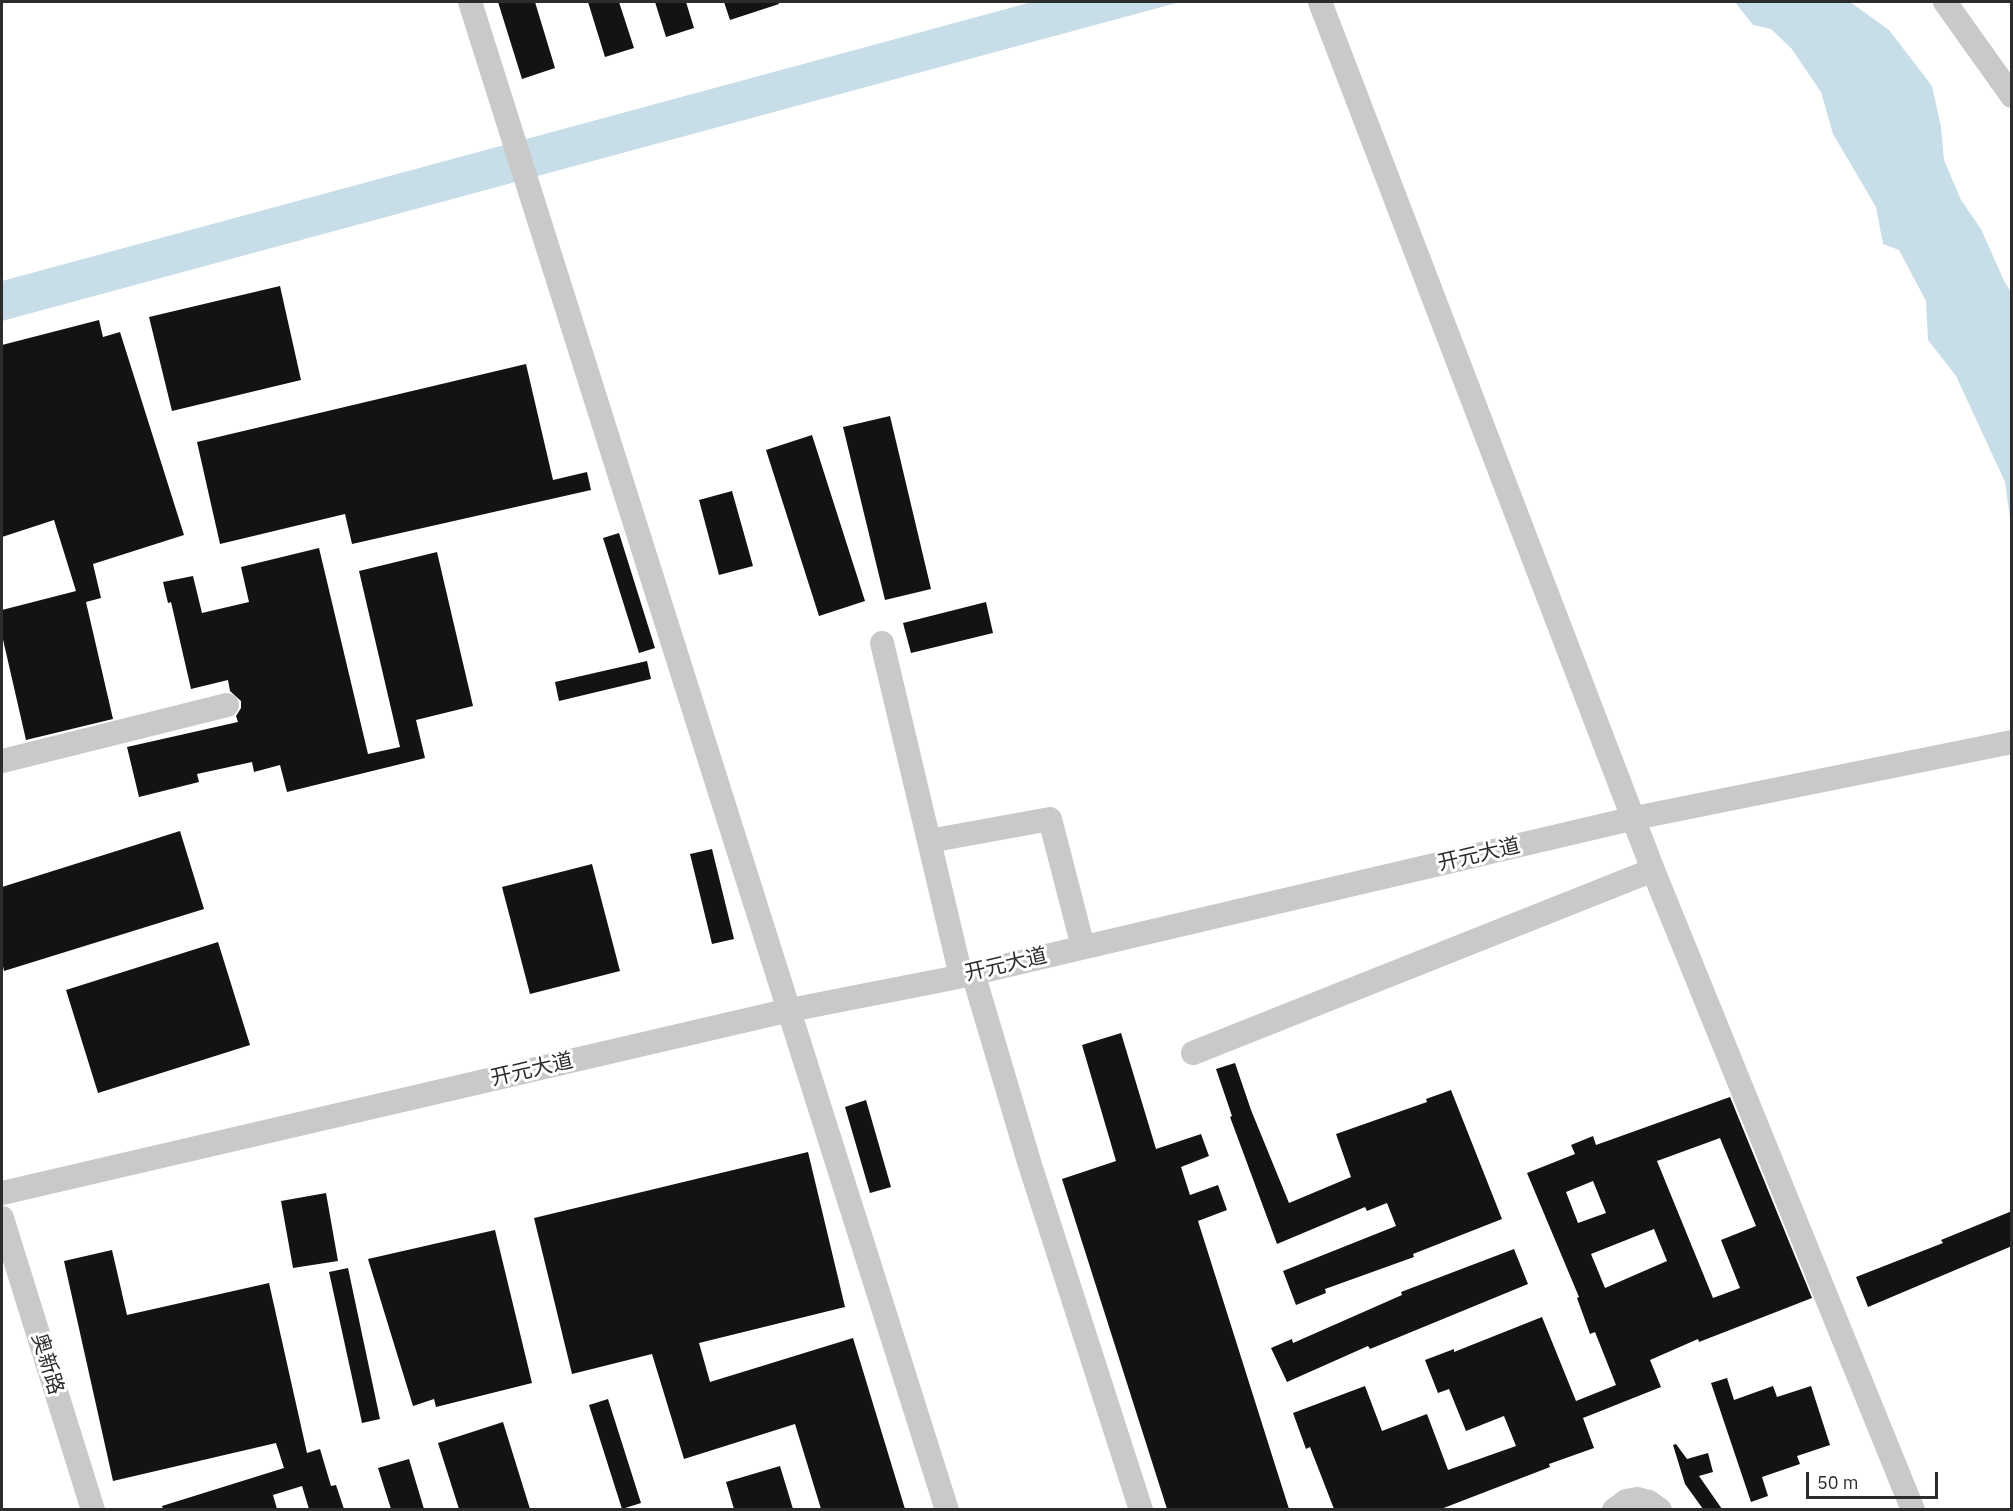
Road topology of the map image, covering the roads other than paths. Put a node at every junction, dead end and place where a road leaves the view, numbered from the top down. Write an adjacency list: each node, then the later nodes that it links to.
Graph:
1 (470, 2): 14 (street)
2 (1320, 2): 9 (street)
3 (1945, 2): 4 (street)
4 (2012, 96)
5 (882, 644): 10 (street)
6 (227, 705): 8 (street)
7 (2012, 742): 9 (street, 开元大道)
8 (2, 761)
9 (1635, 818): 11 (street); 12 (street, 开元大道)
10 (929, 841): 12 (street); 13 (street)
11 (1653, 870): 15 (street); 23 (street)
12 (1083, 947): 13 (street, 开元大道)
13 (967, 974): 14 (street, 开元大道); 20 (street)
14 (790, 1011): 16 (street, 开元大道); 19 (street)
15 (1193, 1053)
16 (2, 1193)
17 (2, 1218): 18 (street, 奥新路)
18 (93, 1509)
19 (947, 1509)
20 (1141, 1509)
21 (1614, 1509): 22 (street)
22 (1660, 1509)
23 (1913, 1509)

